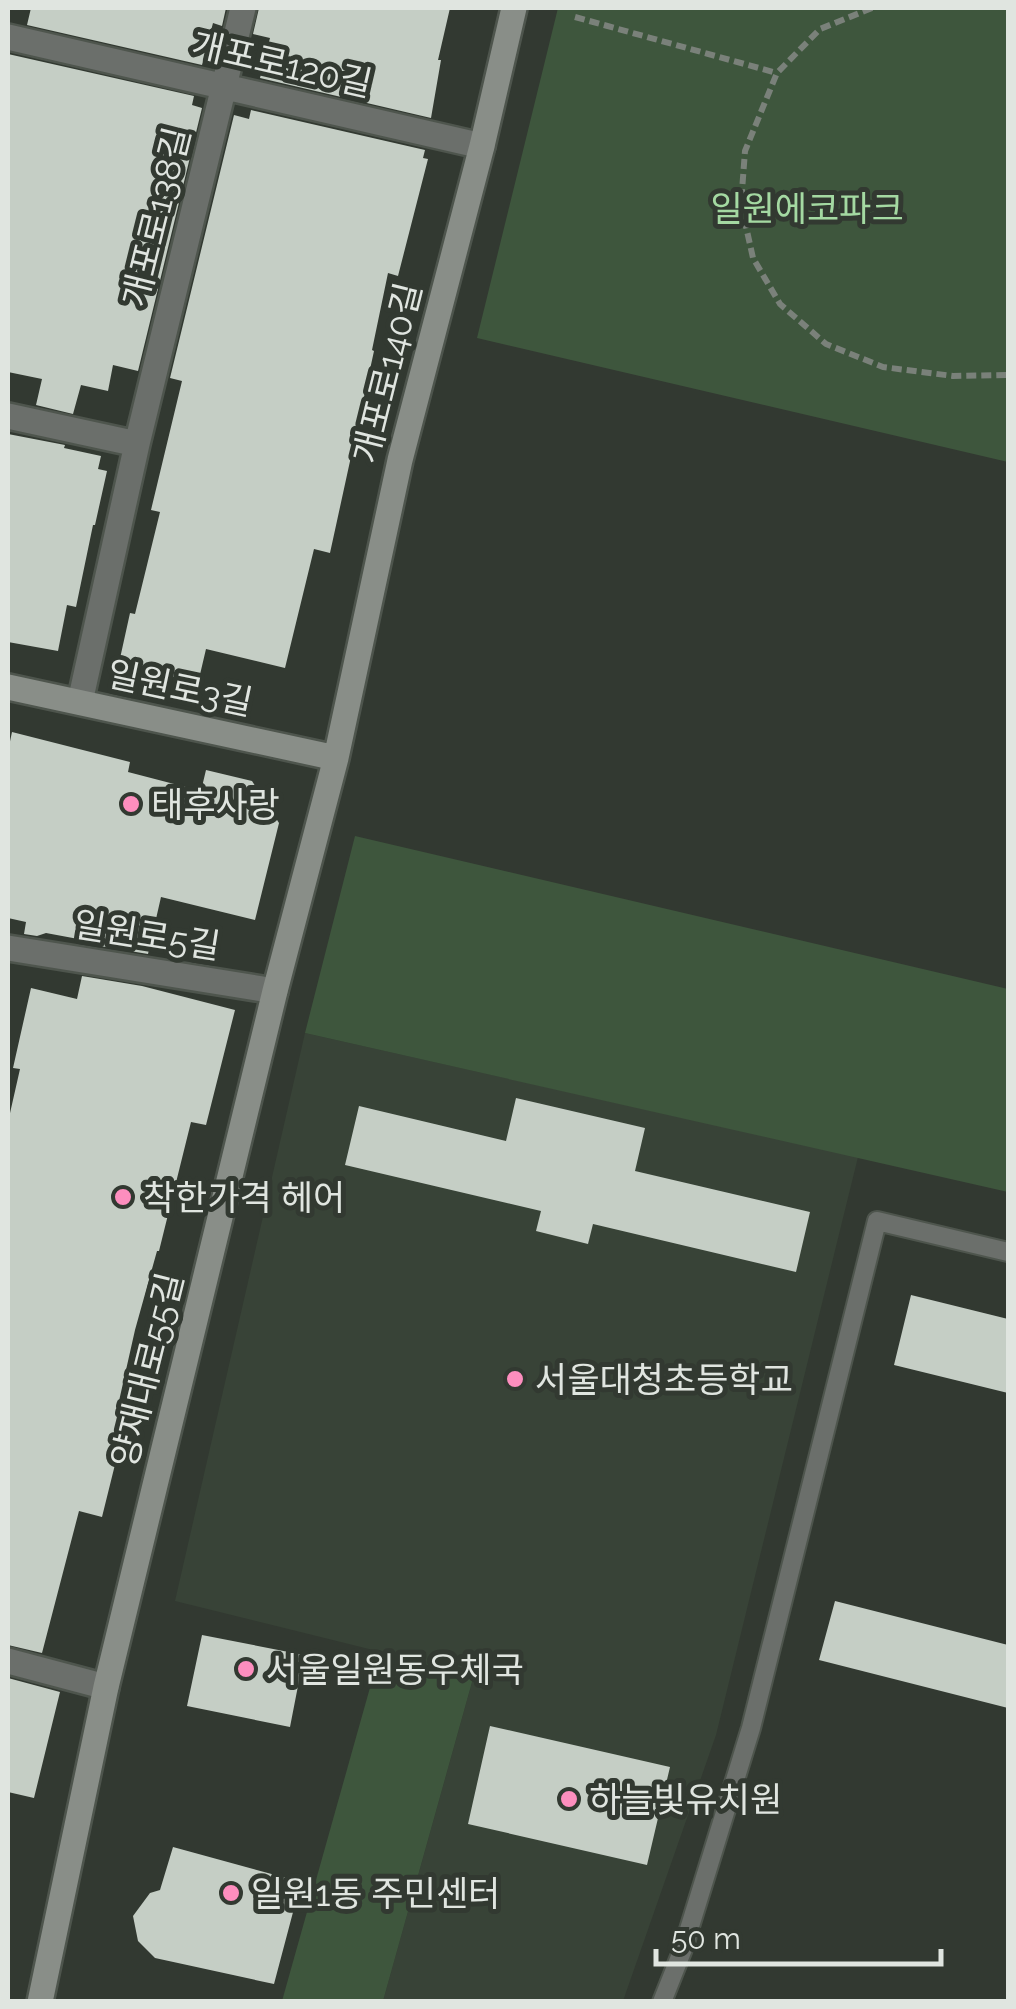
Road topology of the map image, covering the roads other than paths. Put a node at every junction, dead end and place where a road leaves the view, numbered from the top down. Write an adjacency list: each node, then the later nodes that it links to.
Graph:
1 (242, 8): 4 (street, 개포로138길)
2 (514, 8): 5 (street, 개포로140길)
3 (8, 37): 4 (street, 개포로120길)
4 (224, 88): 5 (street, 개포로120길); 7 (street, 개포로138길)
5 (482, 146): 10 (street, 개포로140길)
6 (8, 416): 7 (street)
7 (137, 444): 9 (street, 개포로138길)
8 (8, 686): 9 (street, 일원로3길)
9 (80, 702): 10 (street, 일원로3길)
10 (336, 758): 12 (street, 양재대로55길)
11 (9, 954): 12 (street, 일원로5길)
12 (275, 991): 15 (street, 양재대로55길)
13 (1008, 1252): 17 (lane)
14 (8, 1661): 15 (street)
15 (106, 1687): 16 (street, 양재대로55길)
16 (40, 2002)
17 (662, 2002)

